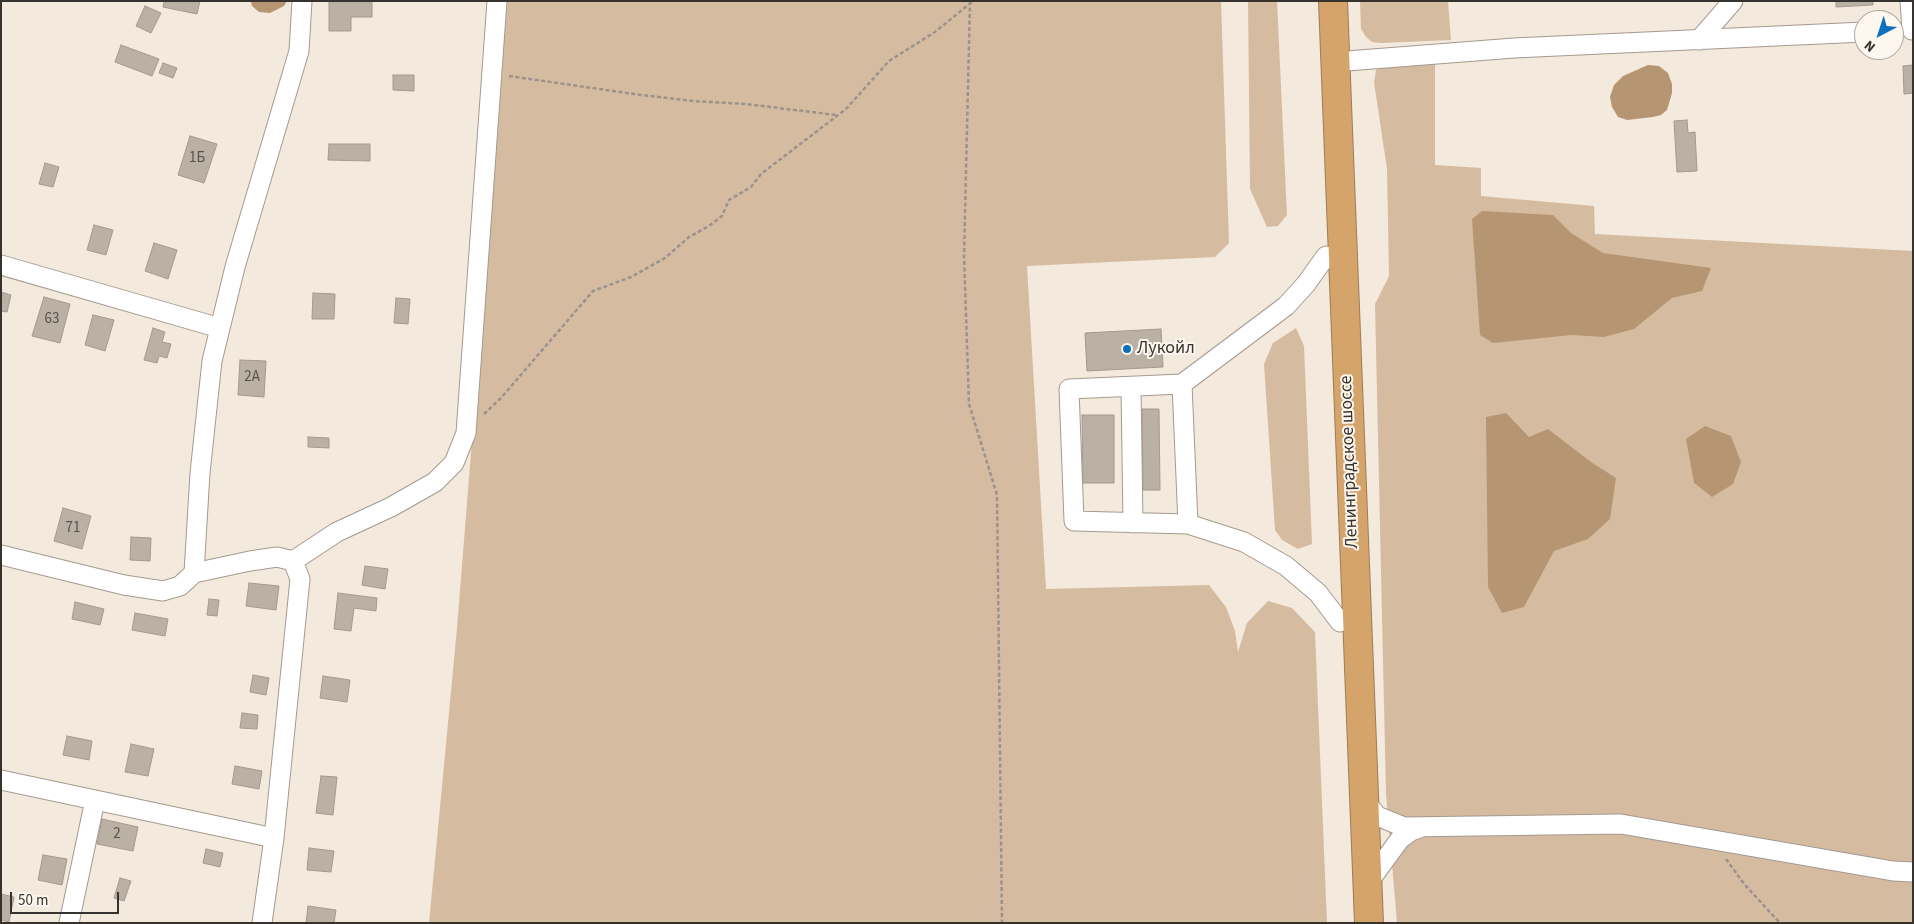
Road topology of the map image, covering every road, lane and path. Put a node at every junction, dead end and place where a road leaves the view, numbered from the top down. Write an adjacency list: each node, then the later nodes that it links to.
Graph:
1 (302, 1): 17 (street)
2 (497, 1): 13 (street)
3 (1317, 1): 15 (highway, Ленинградское шоссе)
4 (1332, 1): 12 (highway, Ленинградское шоссе)
5 (1733, 1): 8 (street)
6 (1910, 1): 9 (street)
7 (971, 2): 14 (path); 37 (path)
8 (1719, 10): 11 (street)
9 (1906, 30)
10 (1854, 32): 11 (street)
11 (1699, 40): 12 (street)
12 (1334, 62): 29 (highway, Ленинградское шоссе)
13 (492, 77): 14 (path); 20 (street)
14 (837, 115): 20 (path)
15 (1326, 256): 18 (street); 26 (highway, Ленинградское шоссе)
16 (1, 265): 17 (street)
17 (220, 328): 25 (street)
18 (1182, 384): 19 (street); 22 (street)
19 (1131, 387): 21 (street); 21 (street)
20 (467, 423): 24 (street)
21 (1133, 523): 22 (street)
22 (1188, 524): 26 (street)
23 (1, 554): 25 (street)
24 (294, 561): 25 (street); 31 (street)
25 (194, 573)
26 (1340, 622): 38 (highway, Ленинградское шоссе)
27 (1, 780): 28 (street)
28 (95, 800): 31 (street); 35 (street)
29 (1365, 802): 30 (street); 34 (highway, Ленинградское шоссе)
30 (1426, 826): 32 (street); 34 (street)
31 (274, 838): 36 (street)
32 (1719, 840): 33 (street); 40 (path)
33 (1913, 872)
34 (1368, 883): 39 (highway, Ленинградское шоссе)
35 (69, 923)
36 (262, 923)
37 (1002, 923)
38 (1353, 923)
39 (1369, 923)
40 (1780, 923)

